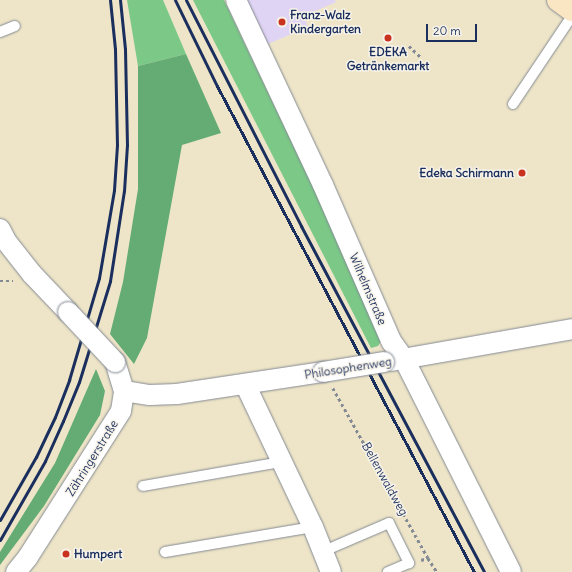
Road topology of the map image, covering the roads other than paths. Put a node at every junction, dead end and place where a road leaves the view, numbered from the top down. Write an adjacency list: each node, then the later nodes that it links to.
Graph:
1 (236, 0): 10 (street, Wilhelmstraße)
2 (558, 0): 3 (main road)
3 (572, 10)
4 (572, 16): 7 (lane)
5 (16, 26): 6 (lane)
6 (0, 32)
7 (513, 104)
8 (0, 230): 12 (street, Zähringerstraße, bridge)
9 (572, 329): 10 (street, Philosophenweg)
10 (404, 359): 11 (street, Philosophenweg, bridge); 21 (street, Wilhelmstraße)
11 (245, 384): 12 (street, Philosophenweg); 13 (street)
12 (124, 391): 18 (street, Zähringerstraße)
13 (281, 462): 14 (lane); 15 (street)
14 (143, 486)
15 (313, 527): 16 (street); 17 (lane)
16 (324, 551): 19 (street); 20 (lane, Bellenwaldweg)
17 (165, 552)
18 (16, 572)
19 (331, 572)
20 (388, 572)
21 (511, 572)

